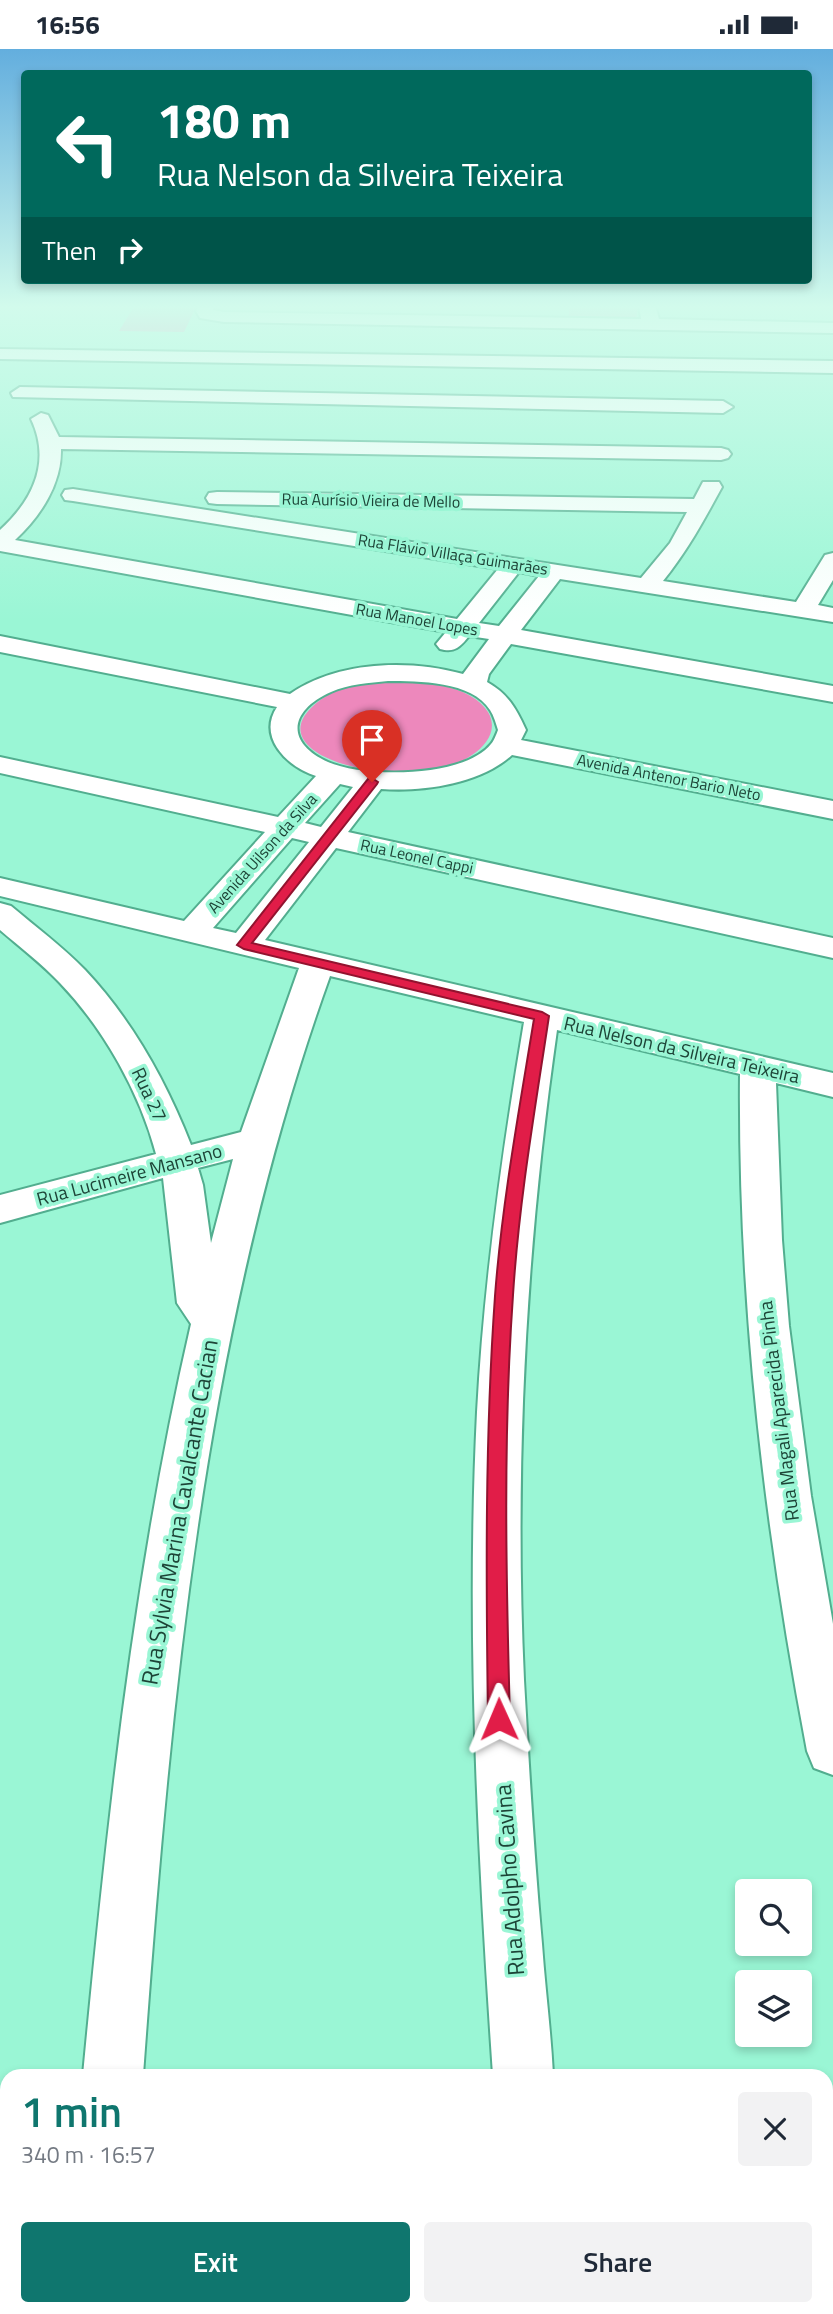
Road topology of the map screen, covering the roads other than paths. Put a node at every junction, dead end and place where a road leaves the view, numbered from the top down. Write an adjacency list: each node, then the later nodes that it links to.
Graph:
1 (34, 411): 3 (street)
2 (723, 411): 4 (street)
3 (49, 443): 4 (street); 5 (street)
4 (721, 454): 7 (street)
5 (40, 495): 6 (street, Rua Aurísio Vieira de Mello); 8 (street)
6 (72, 495): 7 (street, Rua Aurísio Vieira de Mello); 10 (street, Rua Flávio Villaça Guimarães)
7 (703, 506): 12 (street)
8 (0, 543): 15 (street, Rua Manoel Lopes)
9 (833, 560): 13 (street)
10 (514, 564): 11 (street, Rua Flávio Villaça Guimarães); 15 (street)
11 (555, 571): 12 (street, Rua Flávio Villaça Guimarães); 16 (street)
12 (648, 585): 13 (street, Rua Flávio Villaça Guimarães)
13 (803, 610): 14 (street, Rua Flávio Villaça Guimarães)
14 (833, 615)
15 (463, 627): 16 (street, Rua Manoel Lopes); 18 (street)
16 (505, 635): 19 (street); 20 (street, Rua Manoel Lopes)
17 (0, 644): 21 (street)
18 (424, 674): 19 (street); 21 (street)
19 (472, 686): 22 (street)
20 (833, 694)
21 (295, 703): 24 (street)
22 (505, 745): 25 (street); 26 (street, Avenida Antenor Bario Neto)
23 (0, 765): 27 (street, Rua Leonel Cappi)
24 (333, 774): 25 (street); 27 (street, Avenida Uilson da Silva)
25 (372, 782): 28 (street, Avenida Uilson da Silva)
26 (833, 810)
27 (285, 828): 28 (street, Rua Leonel Cappi); 32 (street, Avenida Uilson da Silva)
28 (328, 837): 33 (street, Avenida Uilson da Silva); 35 (street, Rua Leonel Cappi)
29 (0, 887): 31 (street, Rua Nelson da Silveira Teixeira)
30 (0, 913): 34 (street, Rua 27)
31 (110, 913): 32 (street, Rua Nelson da Silveira Teixeira); 34 (street)
32 (191, 933): 33 (street, Rua Nelson da Silveira Teixeira)
33 (244, 945): 36 (street, Rua Nelson da Silveira Teixeira)
34 (44, 948): 41 (street, Rua 27)
35 (833, 948)
36 (318, 963): 37 (street, Rua Nelson da Silveira Teixeira); 40 (street, Rua Sylvia Marina Cavalcante Cacian)
37 (542, 1016): 38 (street, Rua Nelson da Silveira Teixeira); 46 (street, Rua Adolpho Cavina)
38 (758, 1067): 39 (street, Rua Nelson da Silveira Teixeira); 44 (street, Rua Magali Aparecida Pinha)
39 (833, 1085)
40 (257, 1140): 41 (street, Rua Lucimeire Mansano); 43 (street, Rua Sylvia Marina Cavalcante Cacian)
41 (177, 1162): 42 (street, Rua Lucimeire Mansano); 43 (street, Rua 27)
42 (0, 1209)
43 (212, 1321): 45 (street, Rua Sylvia Marina Cavalcante Cacian)
44 (833, 1751)
45 (113, 2069)
46 (523, 2069)

